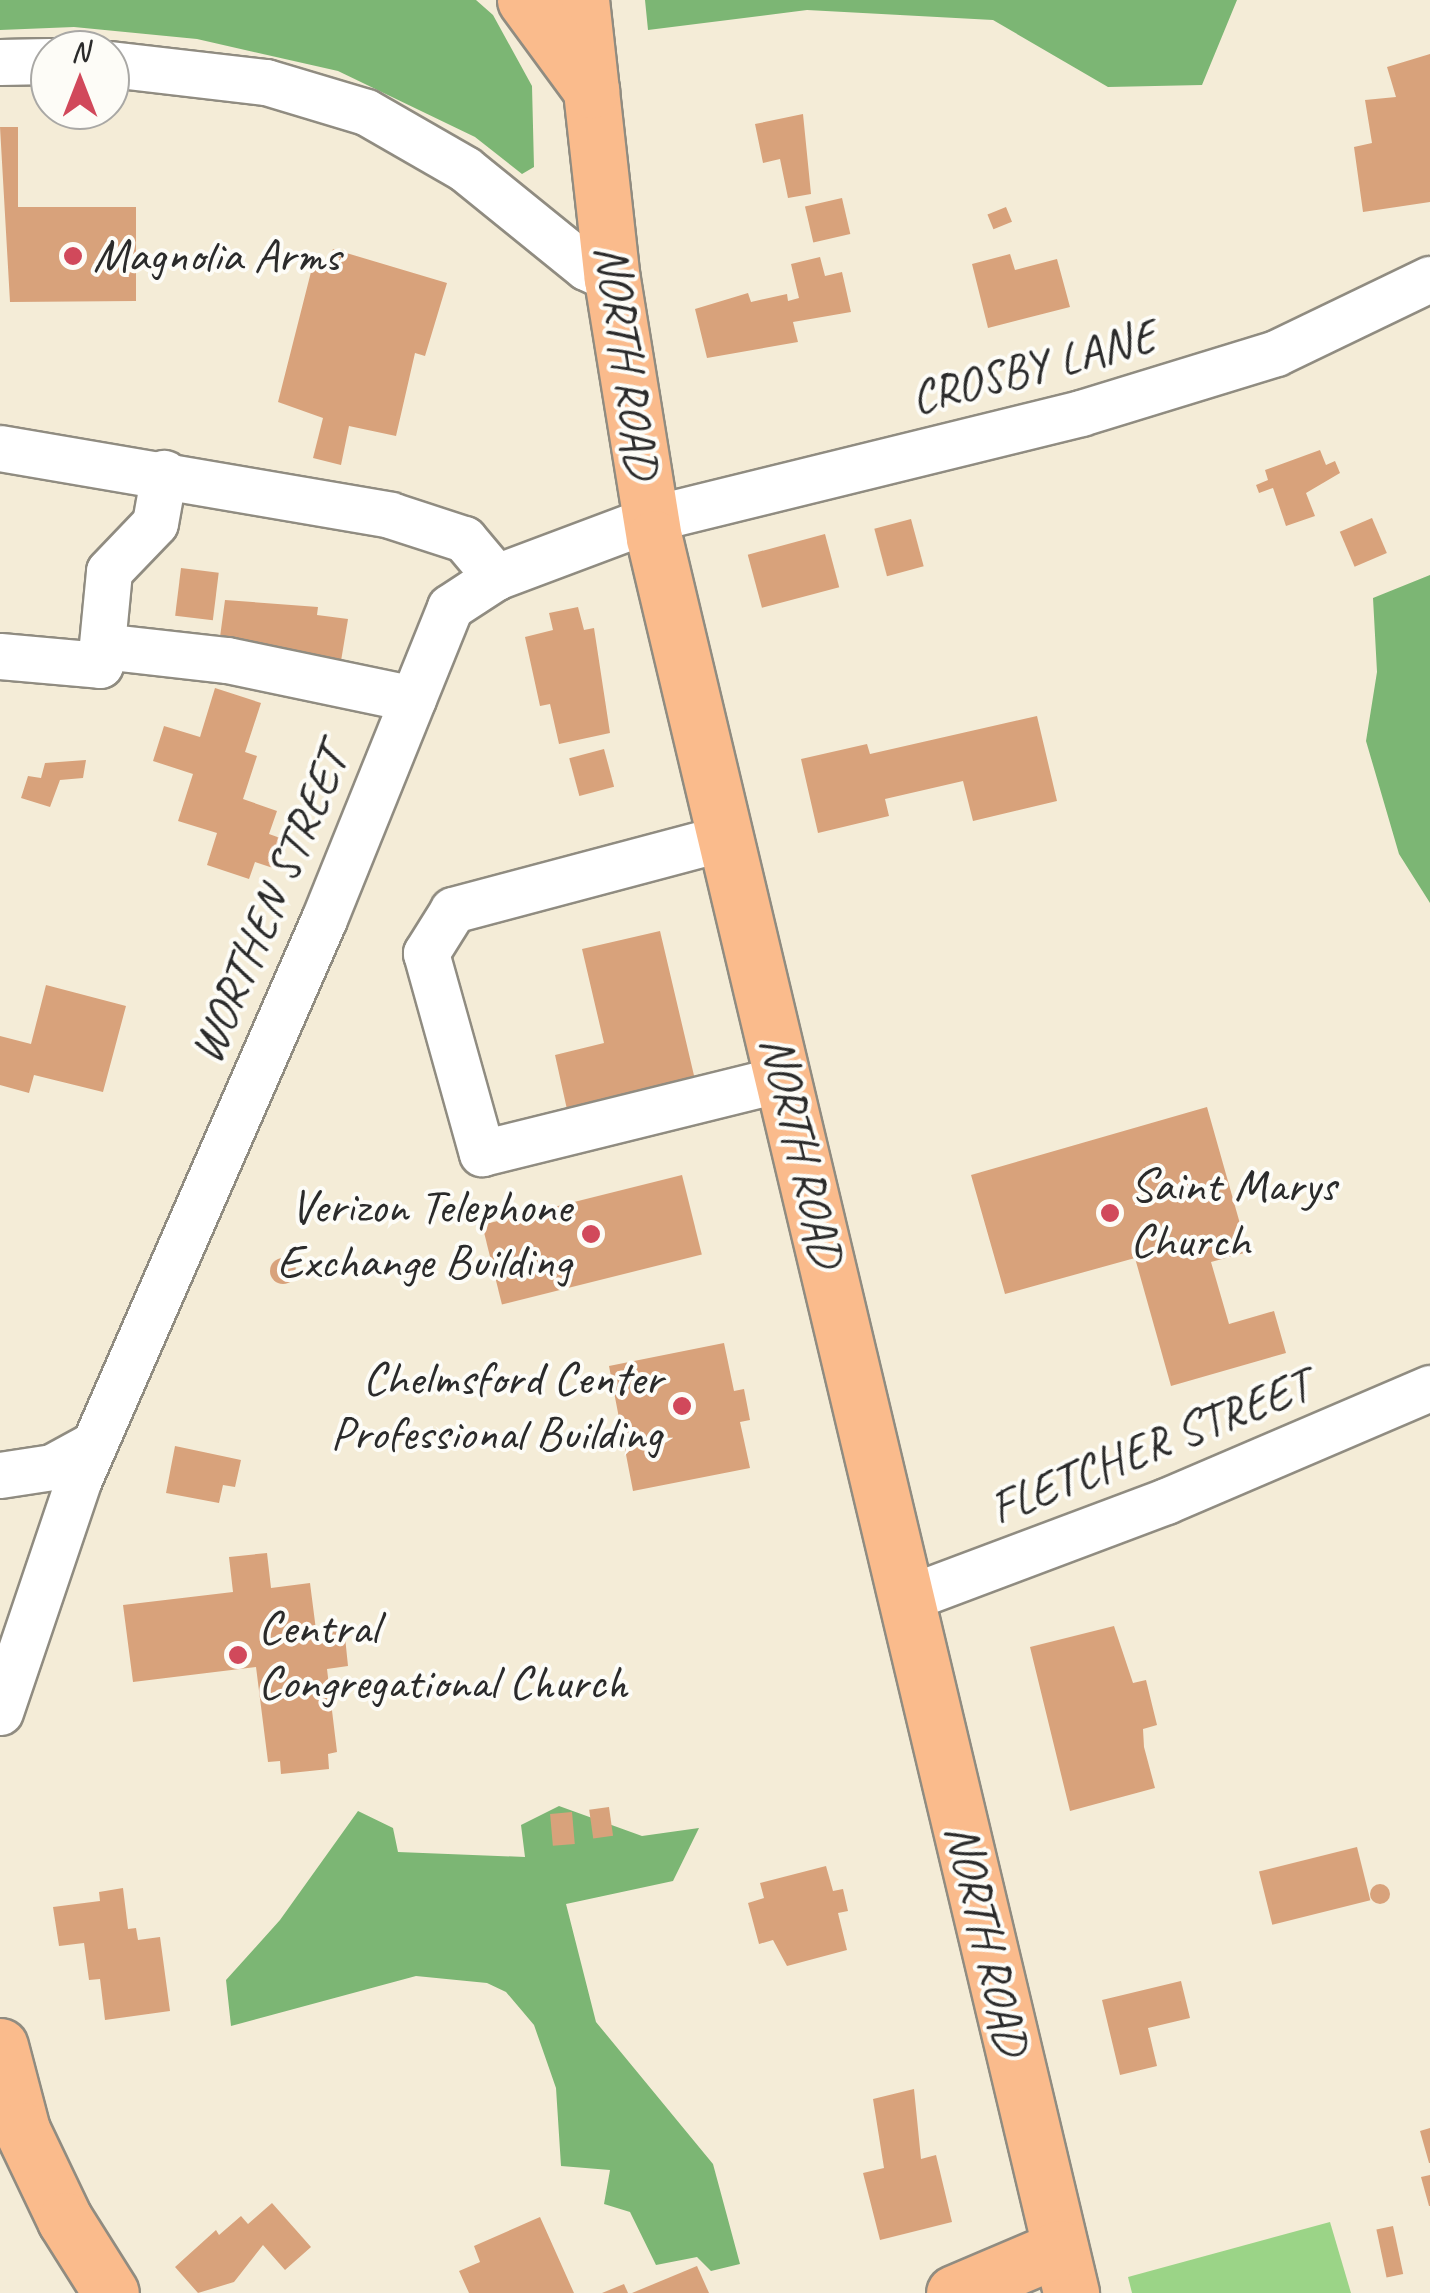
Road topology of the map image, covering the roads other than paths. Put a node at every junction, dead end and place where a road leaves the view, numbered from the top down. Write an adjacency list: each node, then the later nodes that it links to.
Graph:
1 (525, 0): 6 (main road)
2 (581, 0): 6 (main road, NORTH ROAD)
3 (30, 61): 4 (street)
4 (0, 62)
5 (130, 66): 7 (street)
6 (591, 90): 7 (main road, NORTH ROAD)
7 (612, 279): 11 (main road, NORTH ROAD)
8 (1430, 279): 11 (street, CROSBY LANE)
9 (0, 448): 10 (street)
10 (164, 473): 12 (street); 13 (street)
11 (650, 519): 12 (street, WORTHEN STREET); 16 (main road, NORTH ROAD)
12 (496, 576): 15 (street, WORTHEN STREET)
13 (102, 646): 14 (street); 15 (street)
14 (0, 656)
15 (413, 699): 19 (street, WORTHEN STREET)
16 (726, 837): 17 (main road, NORTH ROAD); 17 (street)
17 (784, 1078): 21 (main road, NORTH ROAD)
18 (1430, 1388): 21 (street, FLETCHER STREET)
19 (94, 1444): 20 (street); 22 (street, WORTHEN STREET)
20 (0, 1475)
21 (908, 1598): 24 (main road, NORTH ROAD)
22 (0, 1712)
23 (0, 2046): 25 (main road)
24 (1066, 2270): 26 (main road)
25 (111, 2293)
26 (954, 2293)

